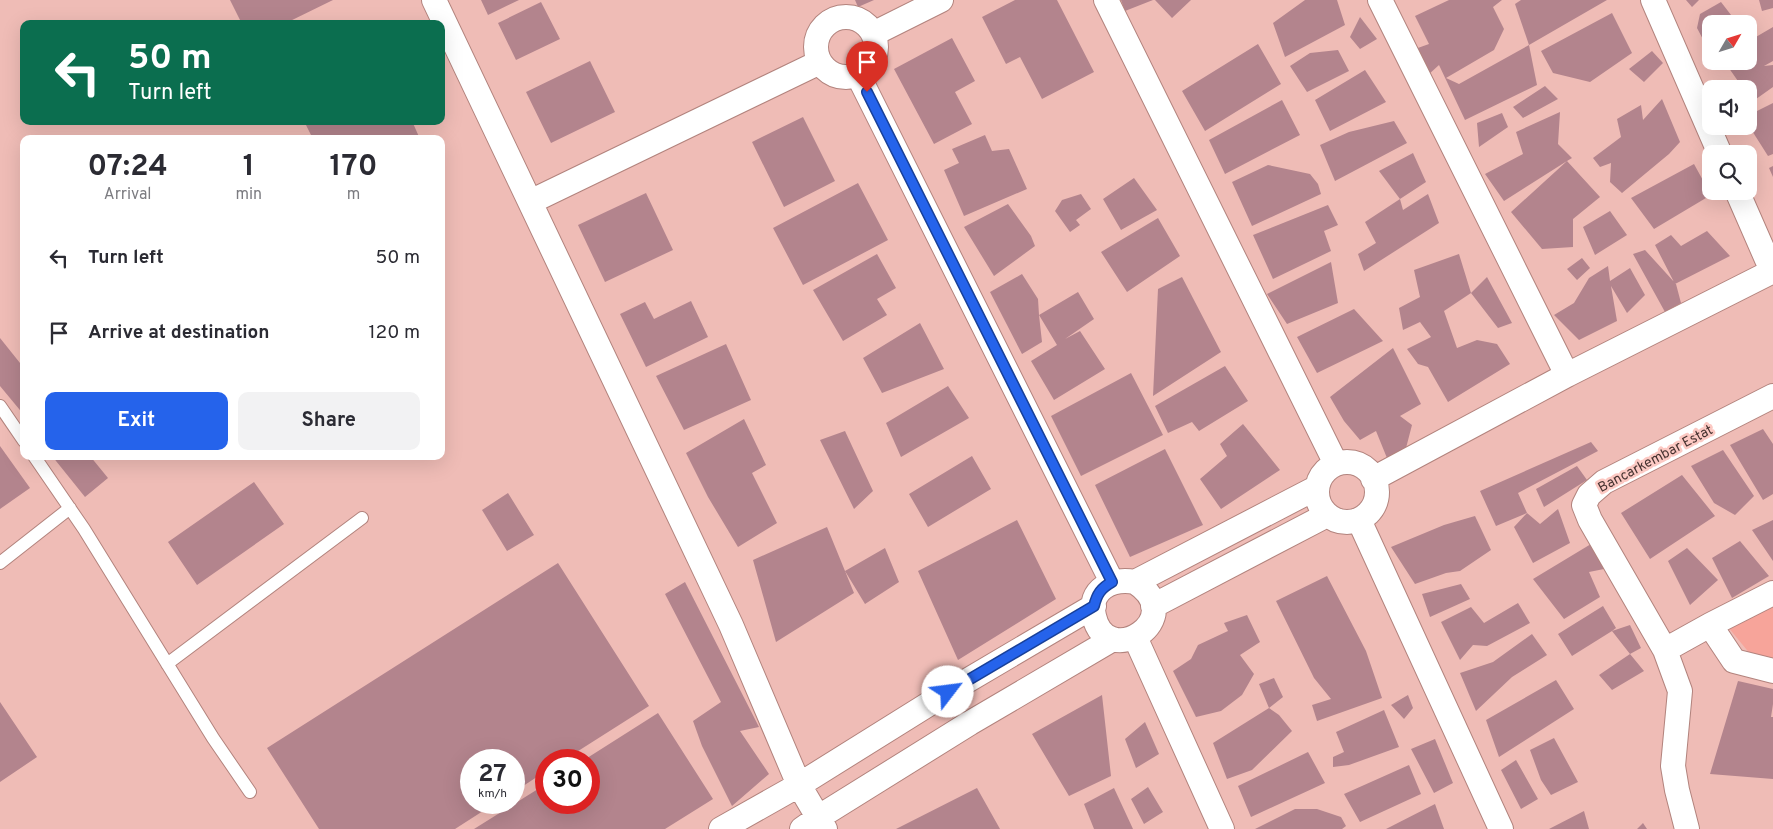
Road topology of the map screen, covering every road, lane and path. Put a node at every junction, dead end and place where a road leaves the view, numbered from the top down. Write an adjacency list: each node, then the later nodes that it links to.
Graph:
1 (434, 0): 7 (street)
2 (941, 0): 9 (street)
3 (1106, 0): 21 (street)
4 (1380, 0): 16 (street)
5 (1653, 0): 12 (street)
6 (831, 9): 9 (street); 10 (street)
7 (444, 20)
8 (445, 23): 14 (street)
9 (873, 34): 11 (street)
10 (820, 62): 11 (street); 14 (street)
11 (858, 75): 29 (street)
12 (1716, 145)
13 (1741, 200): 15 (street)
14 (530, 202): 38 (street)
15 (1773, 271): 16 (street)
16 (1567, 375): 22 (street)
17 (1773, 396): 35 (street, Bancarkembar Estat)
18 (0, 406): 19 (lane)
19 (20, 435)
20 (37, 460): 24 (lane)
21 (1336, 464): 22 (street); 23 (street)
22 (1373, 479): 27 (street)
23 (1316, 488): 25 (street); 29 (street)
24 (70, 508): 28 (lane); 36 (lane)
25 (1327, 515): 27 (street); 32 (street)
26 (362, 518): 36 (lane)
27 (1359, 520): 43 (street)
28 (0, 563)
29 (1124, 582): 31 (street); 32 (street)
30 (1773, 593): 33 (street)
31 (1094, 606): 34 (street); 38 (street)
32 (1153, 606): 34 (street)
33 (1710, 625): 35 (street); 37 (street)
34 (1124, 638): 40 (street); 42 (street)
35 (1665, 650): 44 (street, Bancarkembar Estat)
36 (167, 664): 39 (lane)
37 (1773, 671)
38 (799, 785): 40 (street); 41 (street)
39 (250, 792)
40 (815, 825)
41 (732, 826)
42 (1222, 829)
43 (1501, 829)
44 (1686, 829)

